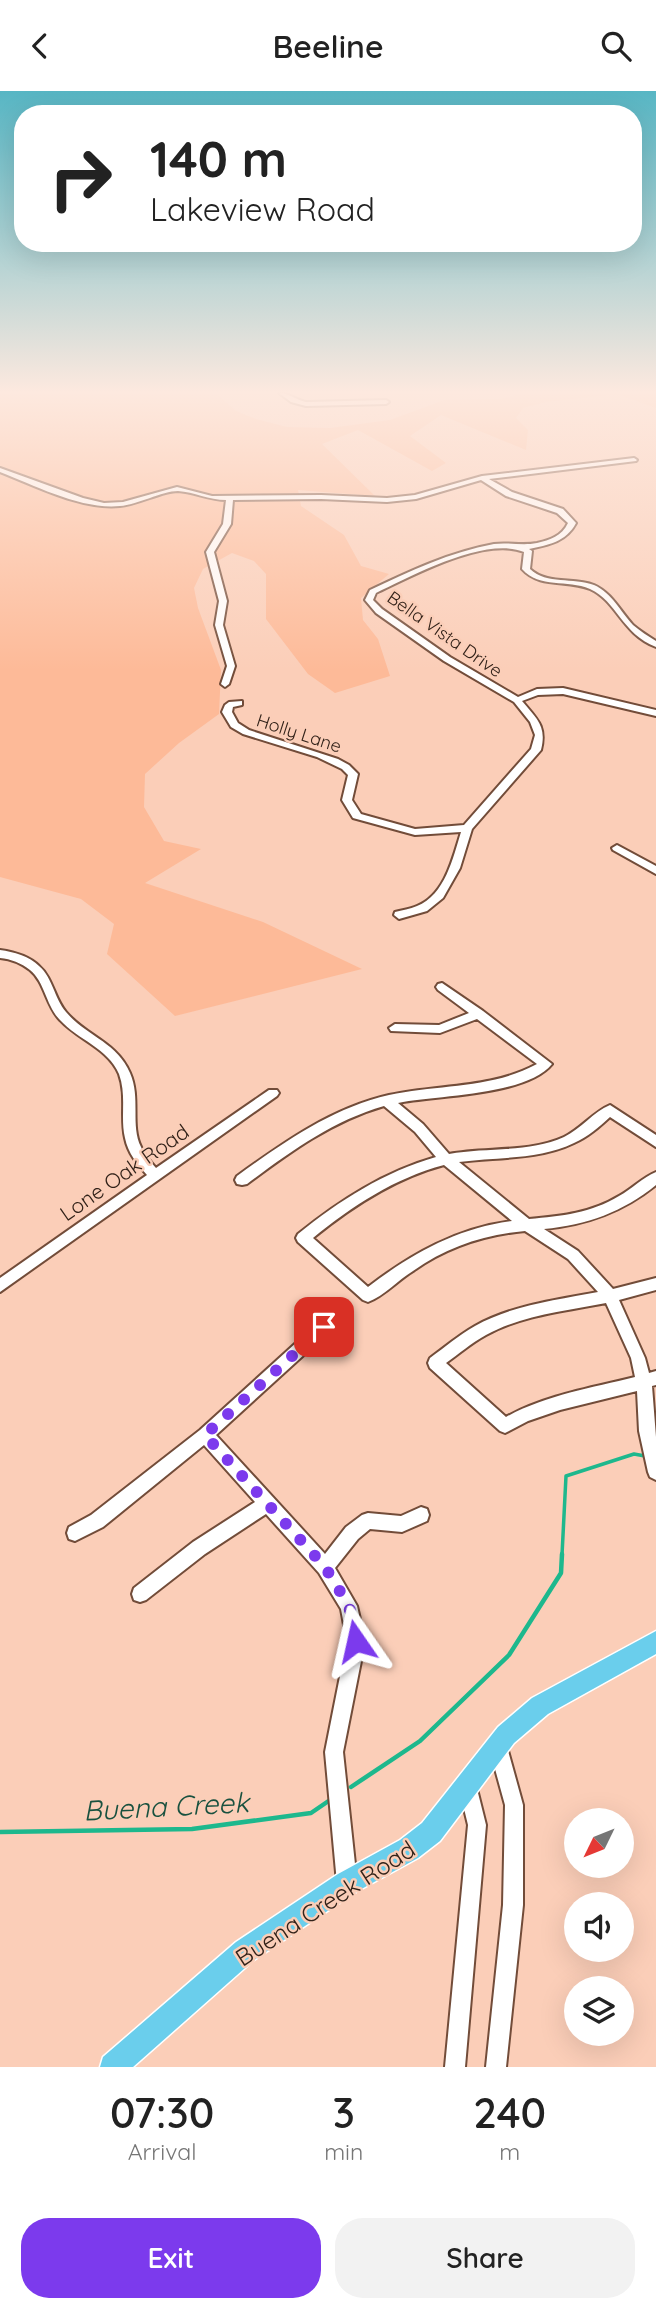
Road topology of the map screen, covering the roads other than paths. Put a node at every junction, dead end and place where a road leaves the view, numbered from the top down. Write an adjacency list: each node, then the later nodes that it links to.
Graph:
1 (40, 485): 4 (street)
2 (454, 485): 4 (street)
3 (494, 485): 5 (street)
4 (230, 499): 7 (street)
5 (525, 547): 6 (street); 8 (street, Bella Vista Drive)
6 (656, 644)
7 (225, 684)
8 (517, 699): 10 (street); 11 (street)
9 (239, 703): 11 (street, Holly Lane)
10 (656, 713)
11 (467, 828): 14 (street)
12 (617, 848): 13 (street)
13 (656, 871)
14 (399, 915)
15 (0, 954): 23 (street)
16 (442, 987): 17 (street)
17 (479, 1014): 18 (street); 20 (street)
18 (395, 1028)
19 (273, 1093): 23 (street, Lone Oak Road)
20 (386, 1101): 22 (street); 25 (street)
21 (656, 1142): 22 (street)
22 (446, 1159): 26 (street); 26 (street)
23 (155, 1176): 28 (street, Lone Oak Road)
24 (656, 1177): 26 (street)
25 (242, 1180)
26 (527, 1225): 29 (street)
27 (656, 1284): 29 (street)
28 (0, 1286)
29 (610, 1294): 31 (street); 31 (street)
30 (324, 1327): 32 (street)
31 (650, 1380): 33 (street)
32 (205, 1435): 34 (street); 36 (street)
33 (654, 1462)
34 (268, 1503): 37 (street); 38 (street)
35 (422, 1515): 37 (street)
36 (75, 1533)
37 (325, 1567): 42 (street)
38 (140, 1594)
39 (655, 1645): 40 (main road, Buena Creek Road)
40 (498, 1747): 41 (main road, Buena Creek Road); 45 (street)
41 (468, 1788): 42 (main road, Buena Creek Road); 44 (street)
42 (347, 1882): 43 (main road, Buena Creek Road)
43 (113, 2067)
44 (455, 2067)
45 (496, 2067)

